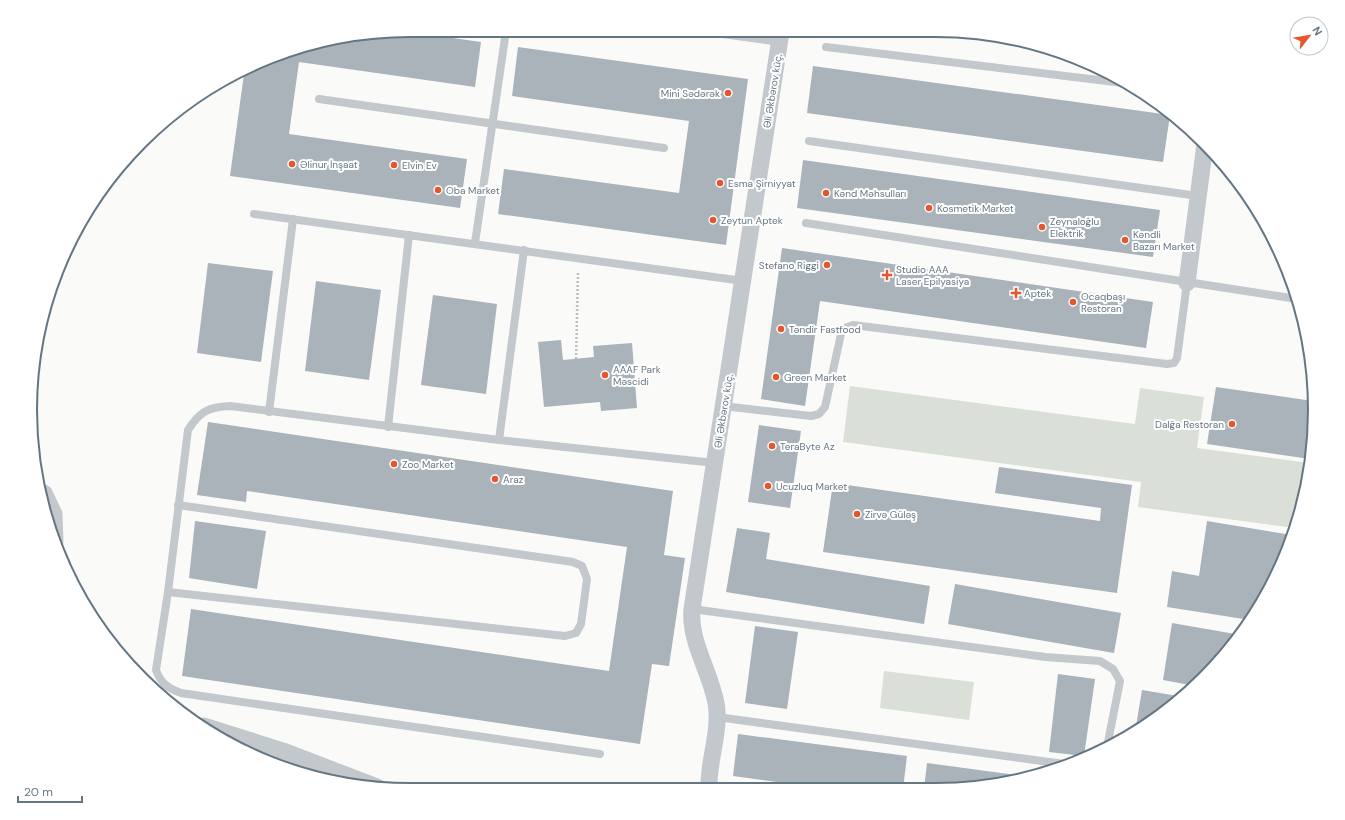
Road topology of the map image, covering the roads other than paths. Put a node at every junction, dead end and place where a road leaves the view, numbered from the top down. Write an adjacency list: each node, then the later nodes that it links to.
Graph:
1 (505, 37): 6 (lane)
2 (780, 37): 17 (street, Əli Əkbərov küç.)
3 (826, 48): 4 (lane)
4 (1113, 82)
5 (319, 99): 6 (lane)
6 (492, 124): 8 (lane); 15 (lane)
7 (810, 141): 10 (lane)
8 (664, 148)
9 (1204, 152): 10 (street)
10 (1198, 196): 18 (street)
11 (254, 214): 12 (lane)
12 (293, 219): 14 (lane); 21 (lane)
13 (806, 223): 18 (lane)
14 (409, 234): 15 (lane); 22 (lane)
15 (475, 243): 16 (lane)
16 (524, 250): 17 (lane); 23 (lane)
17 (743, 281): 20 (street, Əli Əkbərov küç.)
18 (1187, 283): 19 (lane); 20 (lane)
19 (1290, 298)
20 (723, 406): 24 (street, Əli Əkbərov küç.)
21 (269, 412): 22 (lane); 26 (lane)
22 (388, 427): 23 (lane)
23 (499, 440): 24 (lane)
24 (714, 463): 29 (street, Əli Əkbərov küç.)
25 (49, 504): 27 (street)
26 (178, 505): 28 (lane); 28 (lane)
27 (54, 521)
28 (168, 592): 33 (lane)
29 (692, 608): 30 (street, Əli Əkbərov küç.); 32 (lane)
30 (717, 717): 34 (lane); 36 (street, Əli Əkbərov küç.)
31 (220, 731): 35 (street)
32 (1108, 740)
33 (600, 754)
34 (1055, 763)
35 (357, 779)
36 (710, 783)

